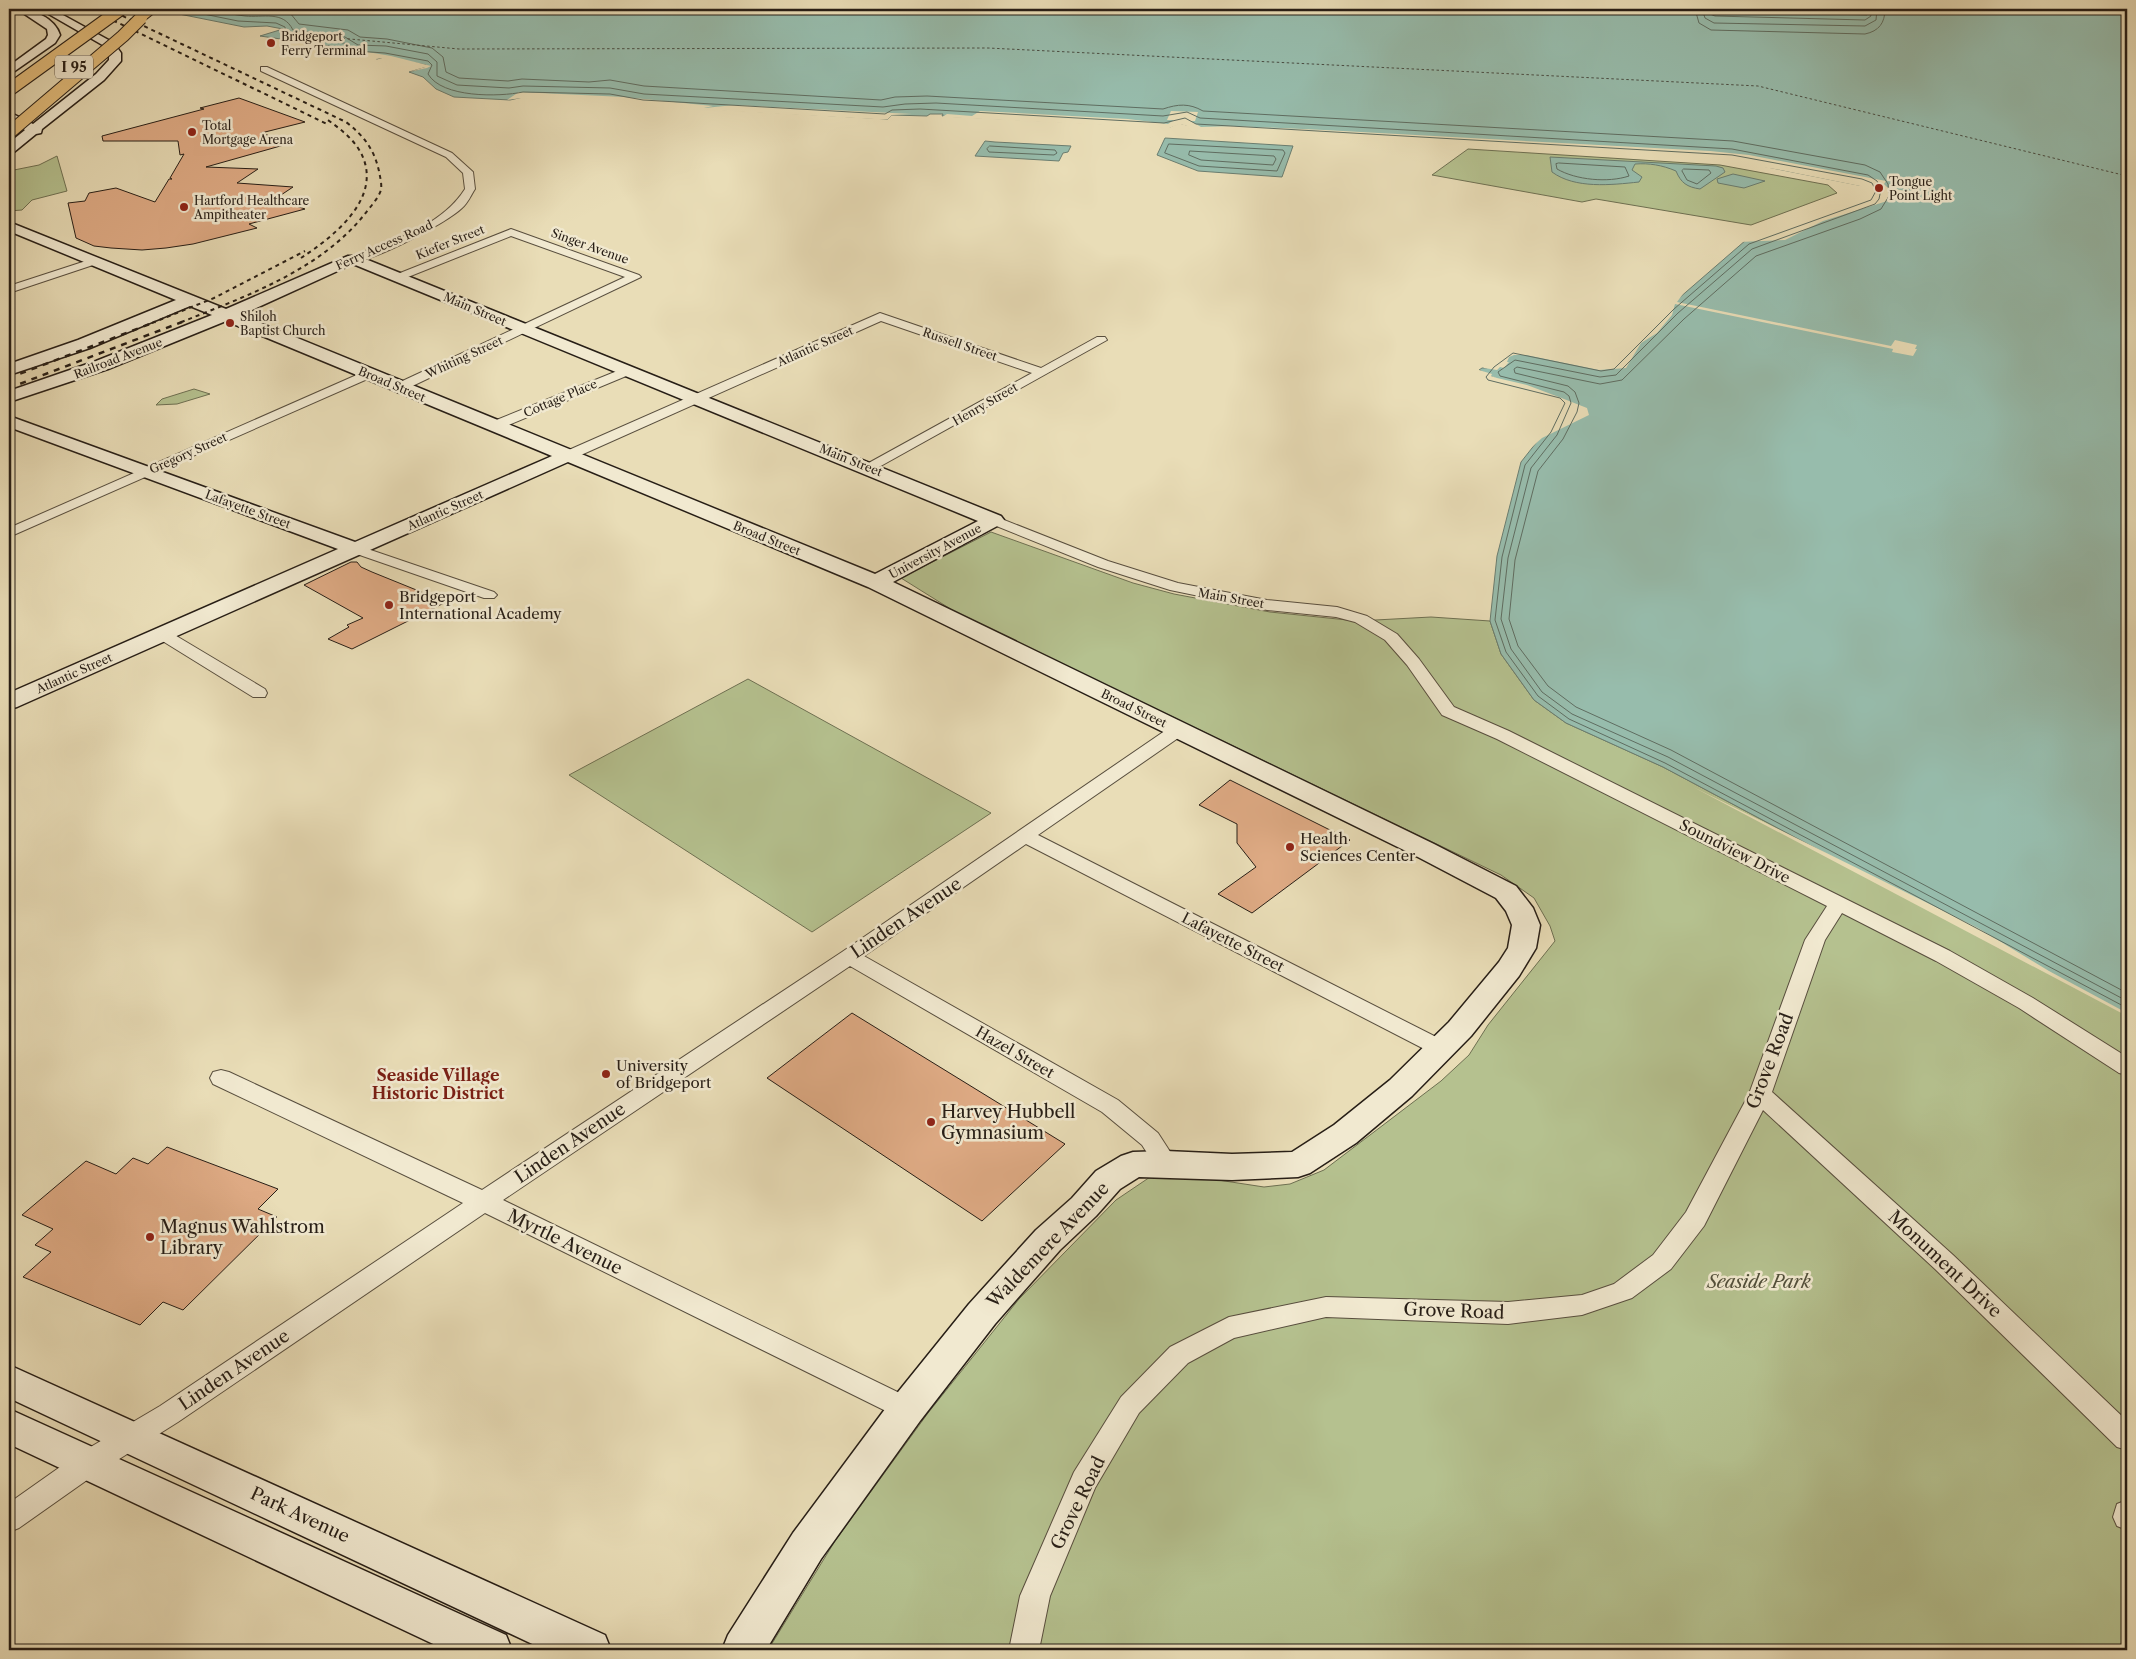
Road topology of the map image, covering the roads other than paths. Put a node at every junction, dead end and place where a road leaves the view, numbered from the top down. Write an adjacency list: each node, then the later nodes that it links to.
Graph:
1 (22, 9): 8 (street)
2 (45, 9): 6 (main road)
3 (120, 9): 9 (highway, I 95, bridge)
4 (153, 9): 5 (highway, I 95)
5 (141, 18): 10 (highway, I 95, bridge); 12 (highway, bridge)
6 (110, 45): 11 (street)
7 (264, 69): 16 (street, Ferry Access Road)
8 (9, 71)
9 (9, 90)
10 (9, 116): 11 (street)
11 (36, 130): 13 (street)
12 (9, 133)
13 (9, 149)
14 (9, 226): 17 (street, Broad Street)
15 (511, 232): 18 (street, Kiefer Street); 19 (street, Singer Avenue)
16 (353, 259): 18 (street, Main Street); 22 (street, Ferry Access Road)
17 (95, 261): 20 (street); 21 (street, Broad Street)
18 (399, 277): 24 (street, Main Street)
19 (611, 289): 24 (street, Whiting Street)
20 (9, 290)
21 (191, 300): 22 (street, Broad Street); 26 (street, Railroad Avenue)
22 (226, 315): 29 (street, Broad Street); 31 (street, Railroad Avenue)
23 (880, 317): 28 (street, Russell Street); 32 (street, Atlantic Street)
24 (524, 329): 27 (street, Main Street); 30 (street, Whiting Street)
25 (1101, 340): 28 (street, Henry Street)
26 (9, 370)
27 (627, 371): 32 (street, Main Street); 34 (street, Cottage Place)
28 (1040, 372): 36 (street, Henry Street)
29 (368, 374): 30 (street, Broad Street); 37 (street, Gregory Street)
30 (400, 387): 34 (street, Broad Street)
31 (9, 397)
32 (697, 398): 35 (street, Atlantic Street); 36 (street, Main Street)
33 (9, 421): 37 (street, Lafayette Street)
34 (494, 426): 35 (street, Broad Street)
35 (567, 456): 40 (street, Atlantic Street); 41 (street, Broad Street)
36 (870, 468): 38 (street, Main Street)
37 (147, 472): 39 (street, Gregory Street); 40 (street, Lafayette Street)
38 (994, 520): 41 (street, University Avenue); 43 (street, Main Street)
39 (9, 534)
40 (356, 549): 42 (street, Lafayette Street); 44 (street, Atlantic Street)
41 (876, 582): 47 (street, Broad Street)
42 (489, 595)
43 (1361, 619): 50 (street, Soundview Drive)
44 (162, 634): 45 (street); 46 (street, Atlantic Street)
45 (259, 693)
46 (9, 702)
47 (1178, 730): 48 (street, Linden Avenue); 49 (street, Broad Street)
48 (1025, 836): 51 (street, Linden Avenue); 52 (street, Lafayette Street)
49 (1506, 892): 52 (street, Waldemere Avenue)
50 (1838, 903): 53 (street, Soundview Drive); 55 (street, Grove Road)
51 (849, 957): 56 (street, Hazel Street); 57 (street, Linden Avenue)
52 (1440, 1048): 56 (street, Waldemere Avenue)
53 (2127, 1067)
54 (220, 1078): 57 (street, Myrtle Avenue)
55 (1760, 1094): 62 (street, Monument Drive); 68 (street, Grove Road)
56 (1166, 1164): 59 (street, Waldemere Avenue)
57 (482, 1202): 59 (street, Myrtle Avenue); 61 (street, Linden Avenue)
58 (9, 1381): 61 (street, Park Avenue)
59 (907, 1409): 67 (street, Waldemere Avenue)
60 (9, 1426): 63 (street)
61 (132, 1436): 63 (street, Linden Avenue); 66 (street, Park Avenue)
62 (2127, 1438)
63 (87, 1464): 64 (street, Linden Avenue); 65 (main road)
64 (9, 1519)
65 (491, 1650)
66 (590, 1650)
67 (743, 1650)
68 (1024, 1650)

